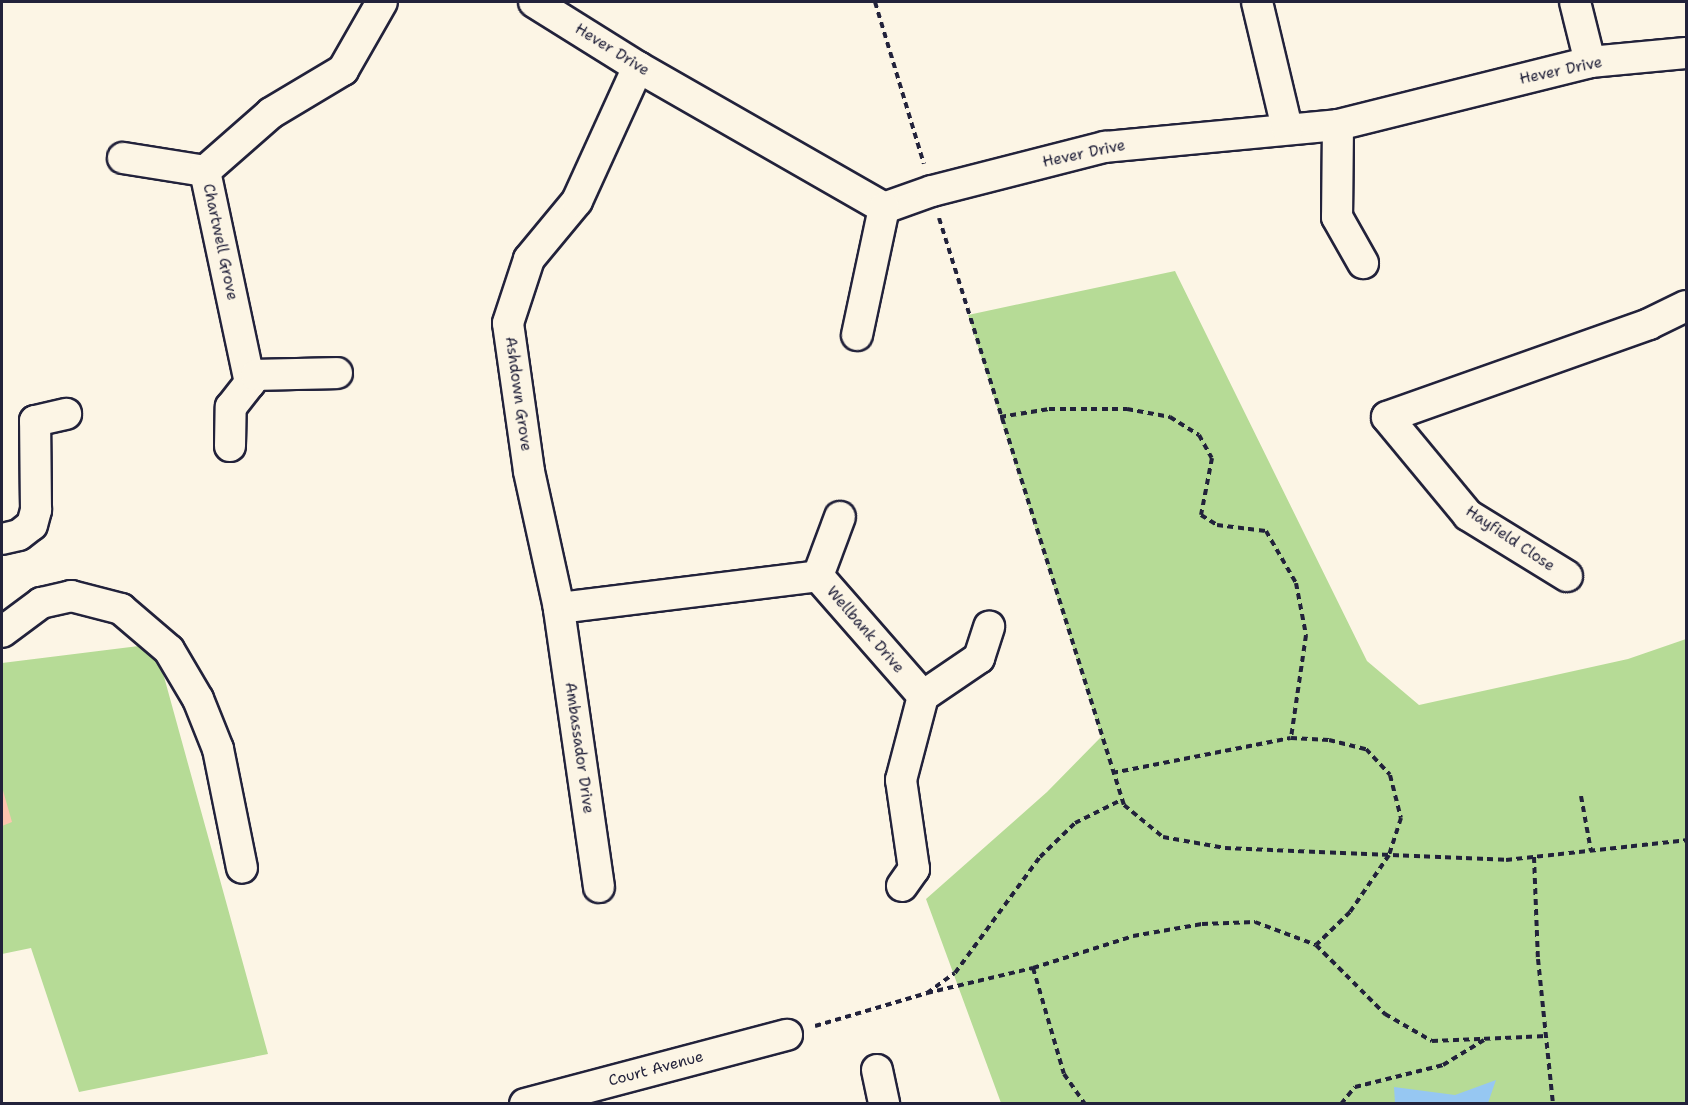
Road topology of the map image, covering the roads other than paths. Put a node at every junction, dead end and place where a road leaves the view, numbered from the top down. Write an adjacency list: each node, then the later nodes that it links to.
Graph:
1 (382, 2): 11 (street, Chartwell Grove)
2 (534, 2): 7 (street, Hever Drive)
3 (1257, 2): 9 (street)
4 (1575, 2): 6 (street)
5 (1686, 53): 6 (street, Hever Drive)
6 (1590, 62): 8 (street, Hever Drive)
7 (638, 67): 12 (street, Hever Drive); 24 (street, Ashdown Grove)
8 (1338, 125): 9 (street, Hever Drive); 13 (street)
9 (1287, 128): 12 (street, Hever Drive)
10 (123, 158): 11 (street)
11 (205, 171): 17 (street, Chartwell Grove)
12 (884, 208): 15 (street)
13 (1363, 263)
14 (1686, 306): 23 (street, Hayfield Close)
15 (857, 335)
16 (337, 373): 17 (street)
17 (250, 383): 19 (street)
18 (66, 414): 21 (street)
19 (230, 446)
20 (840, 517): 22 (street)
21 (2, 539)
22 (818, 576): 24 (street, Wellbank Drive); 27 (street, Wellbank Drive)
23 (1567, 576)
24 (559, 608): 30 (street, Ambassador Drive)
25 (989, 627): 27 (street)
26 (2, 632): 28 (street)
27 (923, 696): 29 (street)
28 (242, 868)
29 (902, 886)
30 (599, 887)
31 (787, 1035): 33 (street, Court Avenue)
32 (877, 1071): 34 (street)
33 (525, 1104)
34 (884, 1104)

